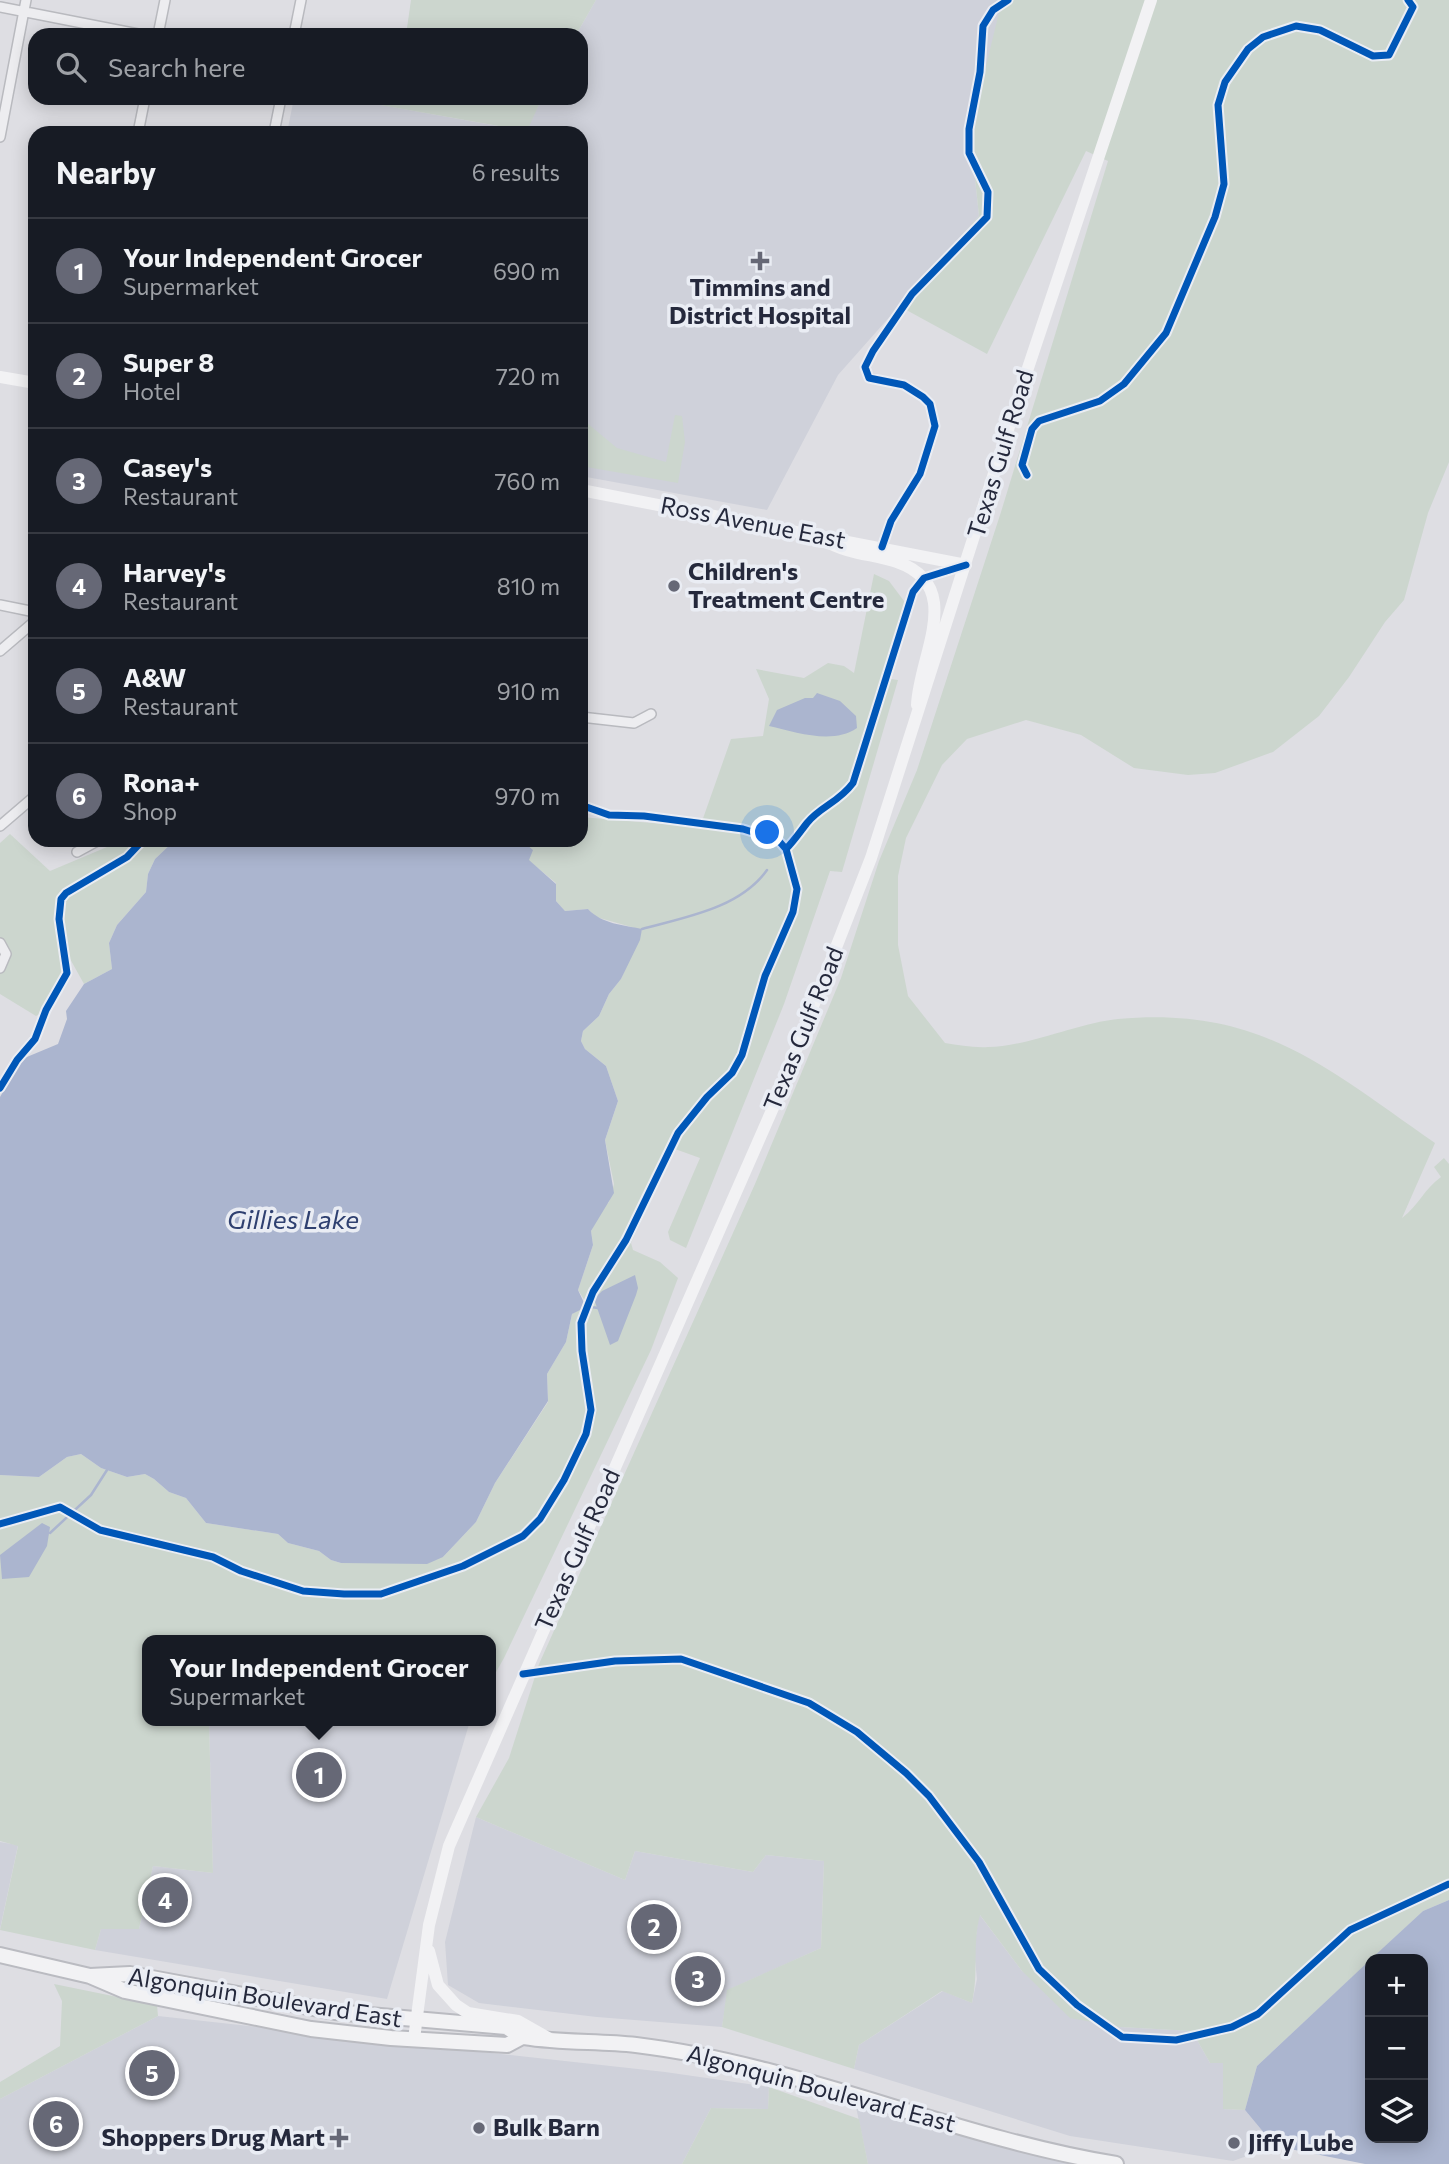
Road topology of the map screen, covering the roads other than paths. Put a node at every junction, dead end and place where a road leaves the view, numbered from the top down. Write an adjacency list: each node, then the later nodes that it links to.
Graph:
1 (26, 0): 6 (street)
2 (164, 0): 8 (street)
3 (301, 0): 9 (street)
4 (1151, 0): 19 (main road, Texas Gulf Road)
5 (0, 7): 6 (street)
6 (24, 11): 7 (street); 14 (street)
7 (108, 28)
8 (159, 28)
9 (295, 28)
10 (144, 105): 12 (street)
11 (280, 105): 13 (street)
12 (139, 126)
13 (275, 126)
14 (0, 137)
15 (0, 377): 16 (main road)
16 (28, 382)
17 (588, 491): 18 (main road, Ross Avenue East)
18 (813, 534): 19 (main road, Ross Avenue East); 26 (main road)
19 (966, 565): 26 (main road, Texas Gulf Road)
20 (0, 605): 21 (street)
21 (28, 611)
22 (28, 627): 23 (street)
23 (0, 651)
24 (651, 714): 25 (street)
25 (588, 717)
26 (916, 719): 33 (main road, Texas Gulf Road)
27 (28, 802): 28 (street)
28 (0, 825)
29 (86, 847): 30 (street)
30 (77, 852)
31 (0, 943): 32 (street)
32 (0, 968)
33 (426, 1944): 36 (main road, Texas Gulf Road); 38 (main road)
34 (0, 1955): 35 (main road, Algonquin Boulevard East)
35 (90, 1976): 36 (main road, Algonquin Boulevard East); 39 (main road, Algonquin Boulevard East)
36 (416, 2021): 37 (main road, Algonquin Boulevard East); 39 (main road, Texas Gulf Road)
37 (522, 2036): 38 (main road, Algonquin Boulevard East); 39 (main road, Algonquin Boulevard East)
38 (548, 2038): 40 (main road, Algonquin Boulevard East)
39 (414, 2039)
40 (1116, 2164)

